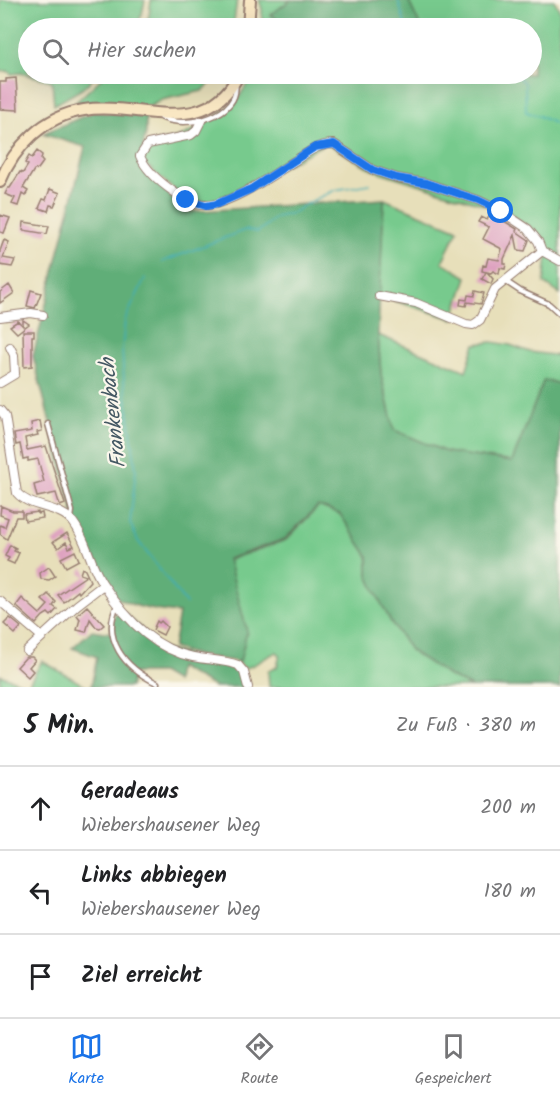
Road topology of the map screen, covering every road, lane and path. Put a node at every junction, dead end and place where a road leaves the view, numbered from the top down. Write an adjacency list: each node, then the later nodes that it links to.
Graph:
1 (250, 0): 2 (main road)
2 (249, 18)
3 (232, 84): 5 (main road)
4 (237, 84): 6 (lane)
5 (151, 113): 6 (lane); 7 (main road)
6 (201, 121): 8 (street)
7 (0, 182)
8 (542, 251): 9 (street); 10 (street)
9 (560, 261)
10 (505, 281): 11 (street); 12 (lane)
11 (379, 296)
12 (560, 314)
13 (43, 315): 14 (street)
14 (0, 317)
15 (10, 347): 16 (street)
16 (0, 383)
17 (0, 410): 19 (street)
18 (48, 424): 19 (lane)
19 (71, 520): 20 (street)
20 (103, 585): 22 (street); 23 (street)
21 (0, 601): 23 (street)
22 (118, 603): 25 (lane); 26 (street)
23 (42, 637): 24 (street)
24 (27, 651)
25 (157, 683)
26 (249, 687)

